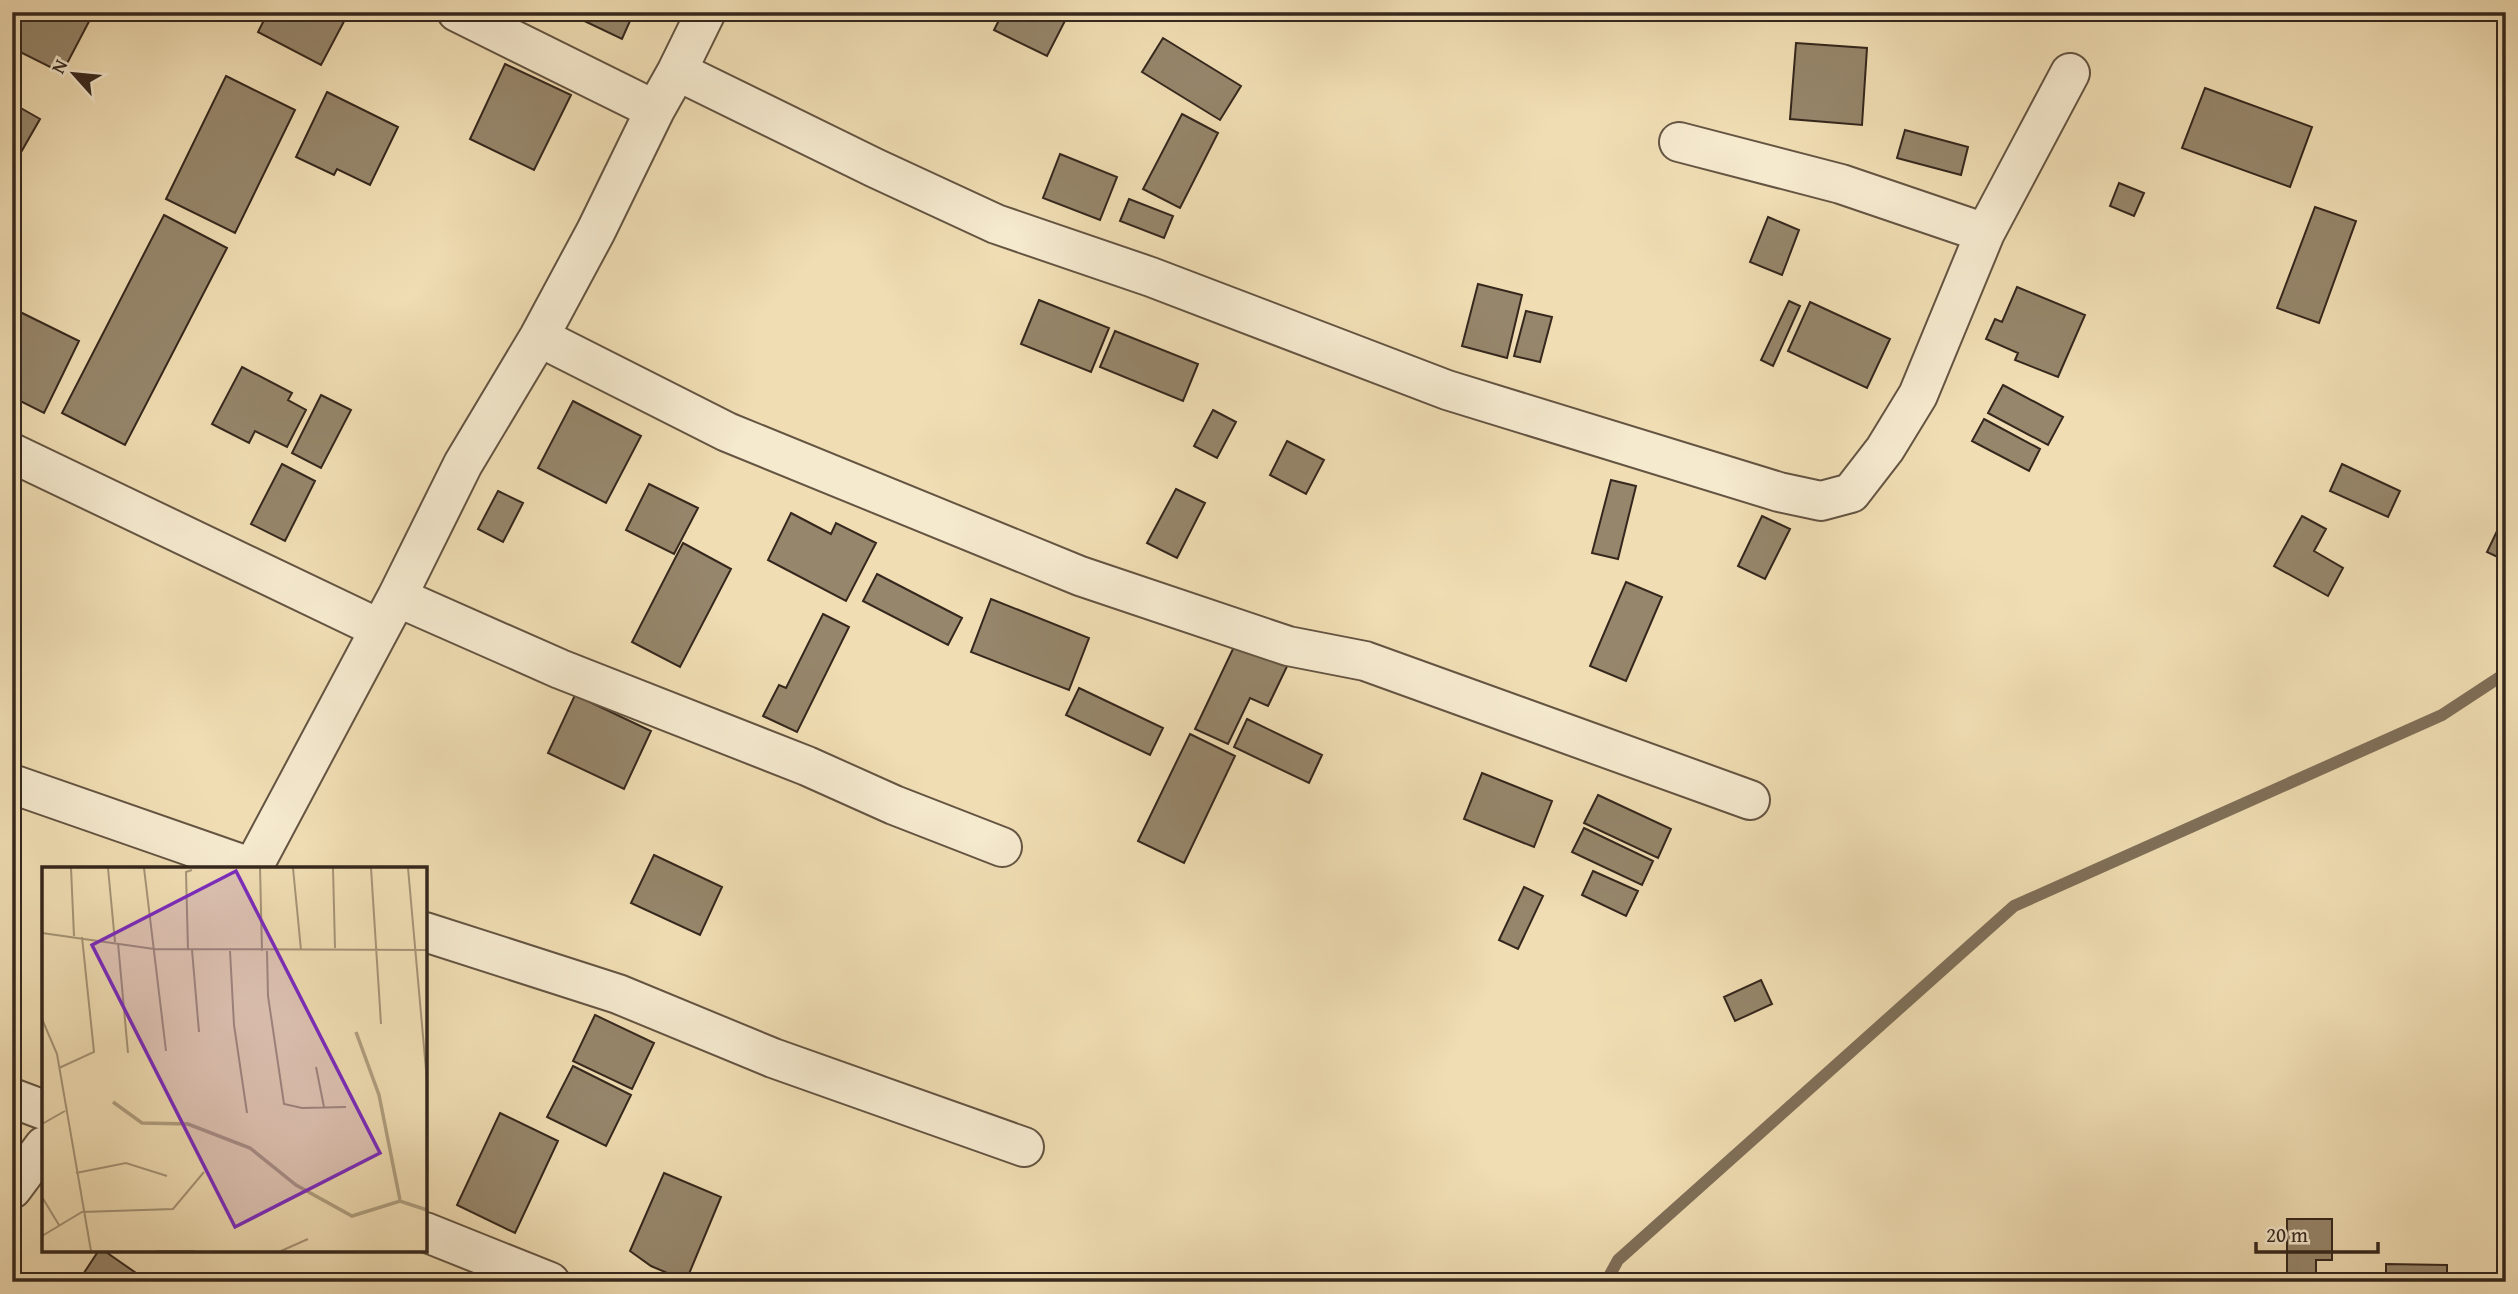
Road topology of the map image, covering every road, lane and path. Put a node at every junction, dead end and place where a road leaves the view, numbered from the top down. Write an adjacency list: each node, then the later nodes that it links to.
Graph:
1 (457, 12): 5 (street)
2 (706, 12): 3 (street)
3 (677, 71): 5 (street); 7 (street)
4 (2070, 73): 7 (street)
5 (655, 110): 8 (street)
6 (1679, 142): 7 (street)
7 (1985, 233)
8 (539, 337): 10 (street); 12 (street)
9 (12, 453): 10 (street)
10 (389, 613): 13 (street); 15 (street)
11 (12, 784): 14 (street)
12 (1750, 800)
13 (1002, 847)
14 (251, 867)
15 (255, 867)
16 (427, 933): 19 (street)
17 (12, 1098): 18 (street)
18 (42, 1109)
19 (1024, 1147)
20 (42, 1149): 21 (street)
21 (12, 1189)
22 (427, 1233): 23 (street)
23 (550, 1282)

